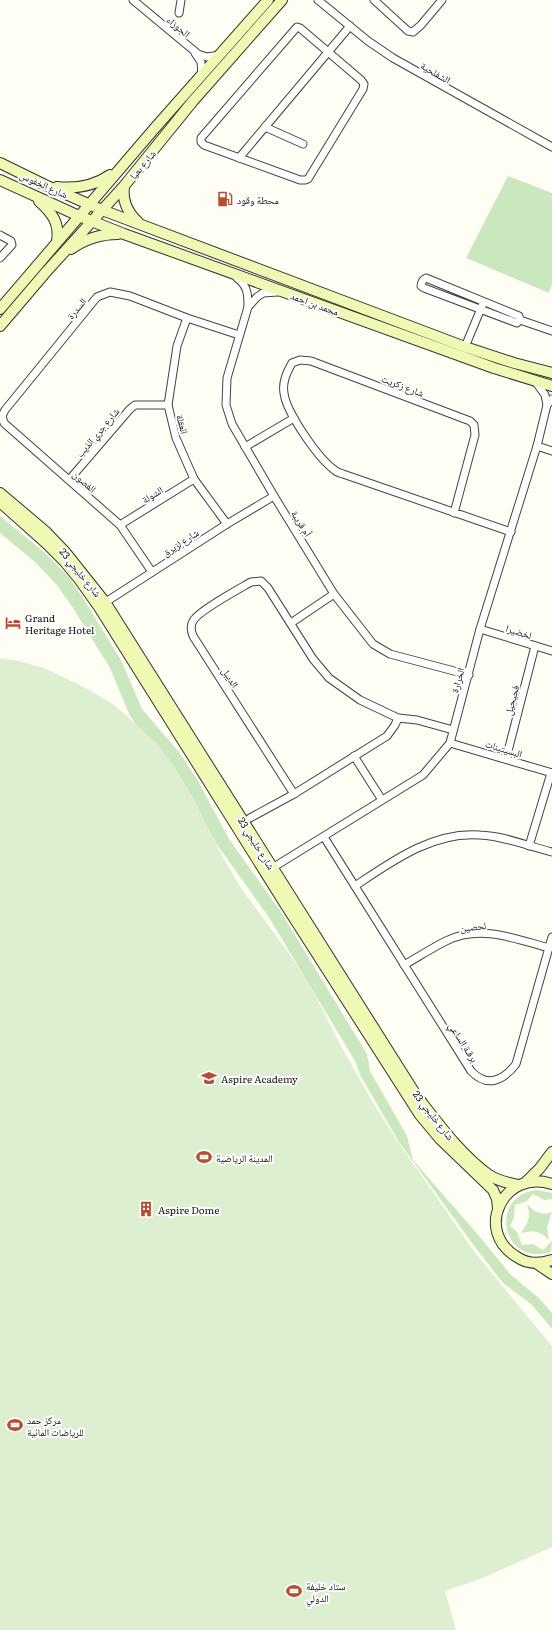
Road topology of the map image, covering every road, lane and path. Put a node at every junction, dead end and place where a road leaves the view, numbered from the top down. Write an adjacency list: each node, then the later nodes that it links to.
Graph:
1 (181, 0): 8 (street)
2 (268, 0): 12 (main road, شارع بعيا)
3 (282, 0): 22 (main road, شارع بعيا)
4 (319, 0): 9 (street, الشفلحية)
5 (374, 0): 6 (street)
6 (442, 0)
7 (137, 1): 10 (street, الجوزاء)
8 (179, 13)
9 (350, 26): 11 (street); 16 (street, الشفلحية)
10 (194, 51): 12 (street); 13 (street)
11 (329, 51): 14 (street); 17 (street); 17 (street)
12 (221, 55): 13 (main road, شارع بعيا)
13 (202, 76): 19 (main road, شارع بعيا)
14 (265, 127): 15 (street); 17 (street)
15 (304, 144)
16 (552, 147)
17 (239, 158)
18 (0, 163): 21 (main road, شارع الخفوس)
19 (123, 165): 21 (main road); 24 (main road, شارع بعيا)
20 (0, 180): 23 (main road, شارع الخفوس)
21 (45, 185): 24 (main road, شارع الخفوس)
22 (124, 186): 25 (main road, شارع بعيا); 28 (main road)
23 (30, 194): 26 (main road, شارع الخفوس); 31 (main road)
24 (89, 204): 25 (main road, محمد بن احمد); 26 (main road, شارع بعيا)
25 (102, 210): 27 (main road, شارع بعيا); 28 (main road, محمد بن احمد)
26 (79, 216): 27 (main road, محمد بن احمد); 31 (main road, شارع بعيا)
27 (91, 222): 29 (main road, محمد بن احمد); 33 (main road, شارع بعيا)
28 (139, 224): 43 (main road, محمد بن احمد)
29 (124, 234): 33 (main road); 34 (main road, محمد بن احمد)
30 (0, 235): 32 (street)
31 (57, 241): 38 (main road, شارع بعيا)
32 (0, 258)
33 (57, 260): 40 (main road, شارع بعيا)
34 (232, 274): 35 (main road, محمد بن احمد); 37 (street, أم قريبة)
35 (283, 292): 37 (street, أم قريبة); 45 (main road, محمد بن احمد)
36 (482, 305): 36 (street); 41 (street); 43 (street)
37 (248, 307): 42 (street, أم قريبة)
38 (0, 309)
39 (187, 318): 42 (street, السدرة); 48 (street, العقلة); 50 (street, السدرة)
40 (0, 326)
41 (552, 331)
42 (239, 335): 53 (street, أم قريبة)
43 (465, 347): 44 (main road, محمد بن احمد)
44 (552, 373)
45 (535, 382): 46 (main road, محمد بن احمد); 49 (street)
46 (552, 386)
47 (552, 399): 49 (street, الخرارة)
48 (168, 405): 55 (street, العقلة); 56 (street, شارع جري الذيب)
49 (547, 405): 52 (street, الخرارة)
50 (5, 410): 56 (street, الغصون)
51 (294, 418): 53 (street); 59 (street, شارع زكريت); 59 (street, شارع زكريت)
52 (537, 446): 54 (street); 62 (street, الخرارة)
53 (245, 447): 57 (street, أم قريبة)
54 (552, 450)
55 (194, 479): 60 (street, العقلة); 61 (street, الشولة)
56 (69, 480): 61 (street, الغصون)
57 (274, 496): 60 (street, شارع لزيرق); 64 (street, أم قريبة)
58 (2, 499): 65 (main road, شارع خليجي 23)
59 (454, 513): 62 (street, شارع زكريت)
60 (227, 524): 63 (street, شارع لزيرق)
61 (120, 525): 63 (street, الغصون)
62 (512, 532): 67 (street, الخرارة)
63 (152, 572): 65 (street, شارع لزيرق)
64 (334, 594): 66 (street); 70 (street, أم قريبة)
65 (102, 605): 83 (main road, شارع خليجي 23)
66 (291, 623): 71 (street, الديبل); 77 (street, الديبل)
67 (480, 629): 68 (street, لخضيرا); 70 (street, الخرارة)
68 (535, 646): 69 (street, لخضيرا); 75 (street, فحيحيل)
69 (552, 651)
70 (469, 675): 72 (street, الخرارة)
71 (398, 718): 72 (street, الديبل); 74 (street)
72 (453, 730): 73 (street, الخرارة)
73 (450, 743): 75 (street, البسيتينات); 78 (street, الخرارة)
74 (354, 756): 77 (street); 78 (street)
75 (506, 759): 76 (street, البسيتينات)
76 (552, 773): 81 (street)
77 (294, 794): 79 (street)
78 (382, 800): 80 (street, الخرارة)
79 (250, 818)
80 (324, 837): 83 (street, الخرارة); 84 (street, برقـة الساعي)
81 (529, 846): 82 (street); 84 (street)
82 (552, 852)
83 (269, 870): 88 (main road, شارع خليجي 23)
84 (354, 886): 87 (street, برقـة الساعي)
85 (552, 937): 86 (street, برقـة الساعي)
86 (549, 948): 87 (street, لحصين); 87 (street, برقـة الساعي)
87 (404, 965)
88 (386, 1056): 90 (main road, شارع خليجي 23); 92 (main road, شارع خليجي 23)
89 (552, 1152): 90 (main road)
90 (522, 1184): 91 (main road, شارع خليجي 23); 92 (main road)
91 (552, 1184)
92 (498, 1209): 94 (main road)
93 (552, 1260): 94 (main road)
94 (536, 1263): 95 (main road)
95 (552, 1274)

